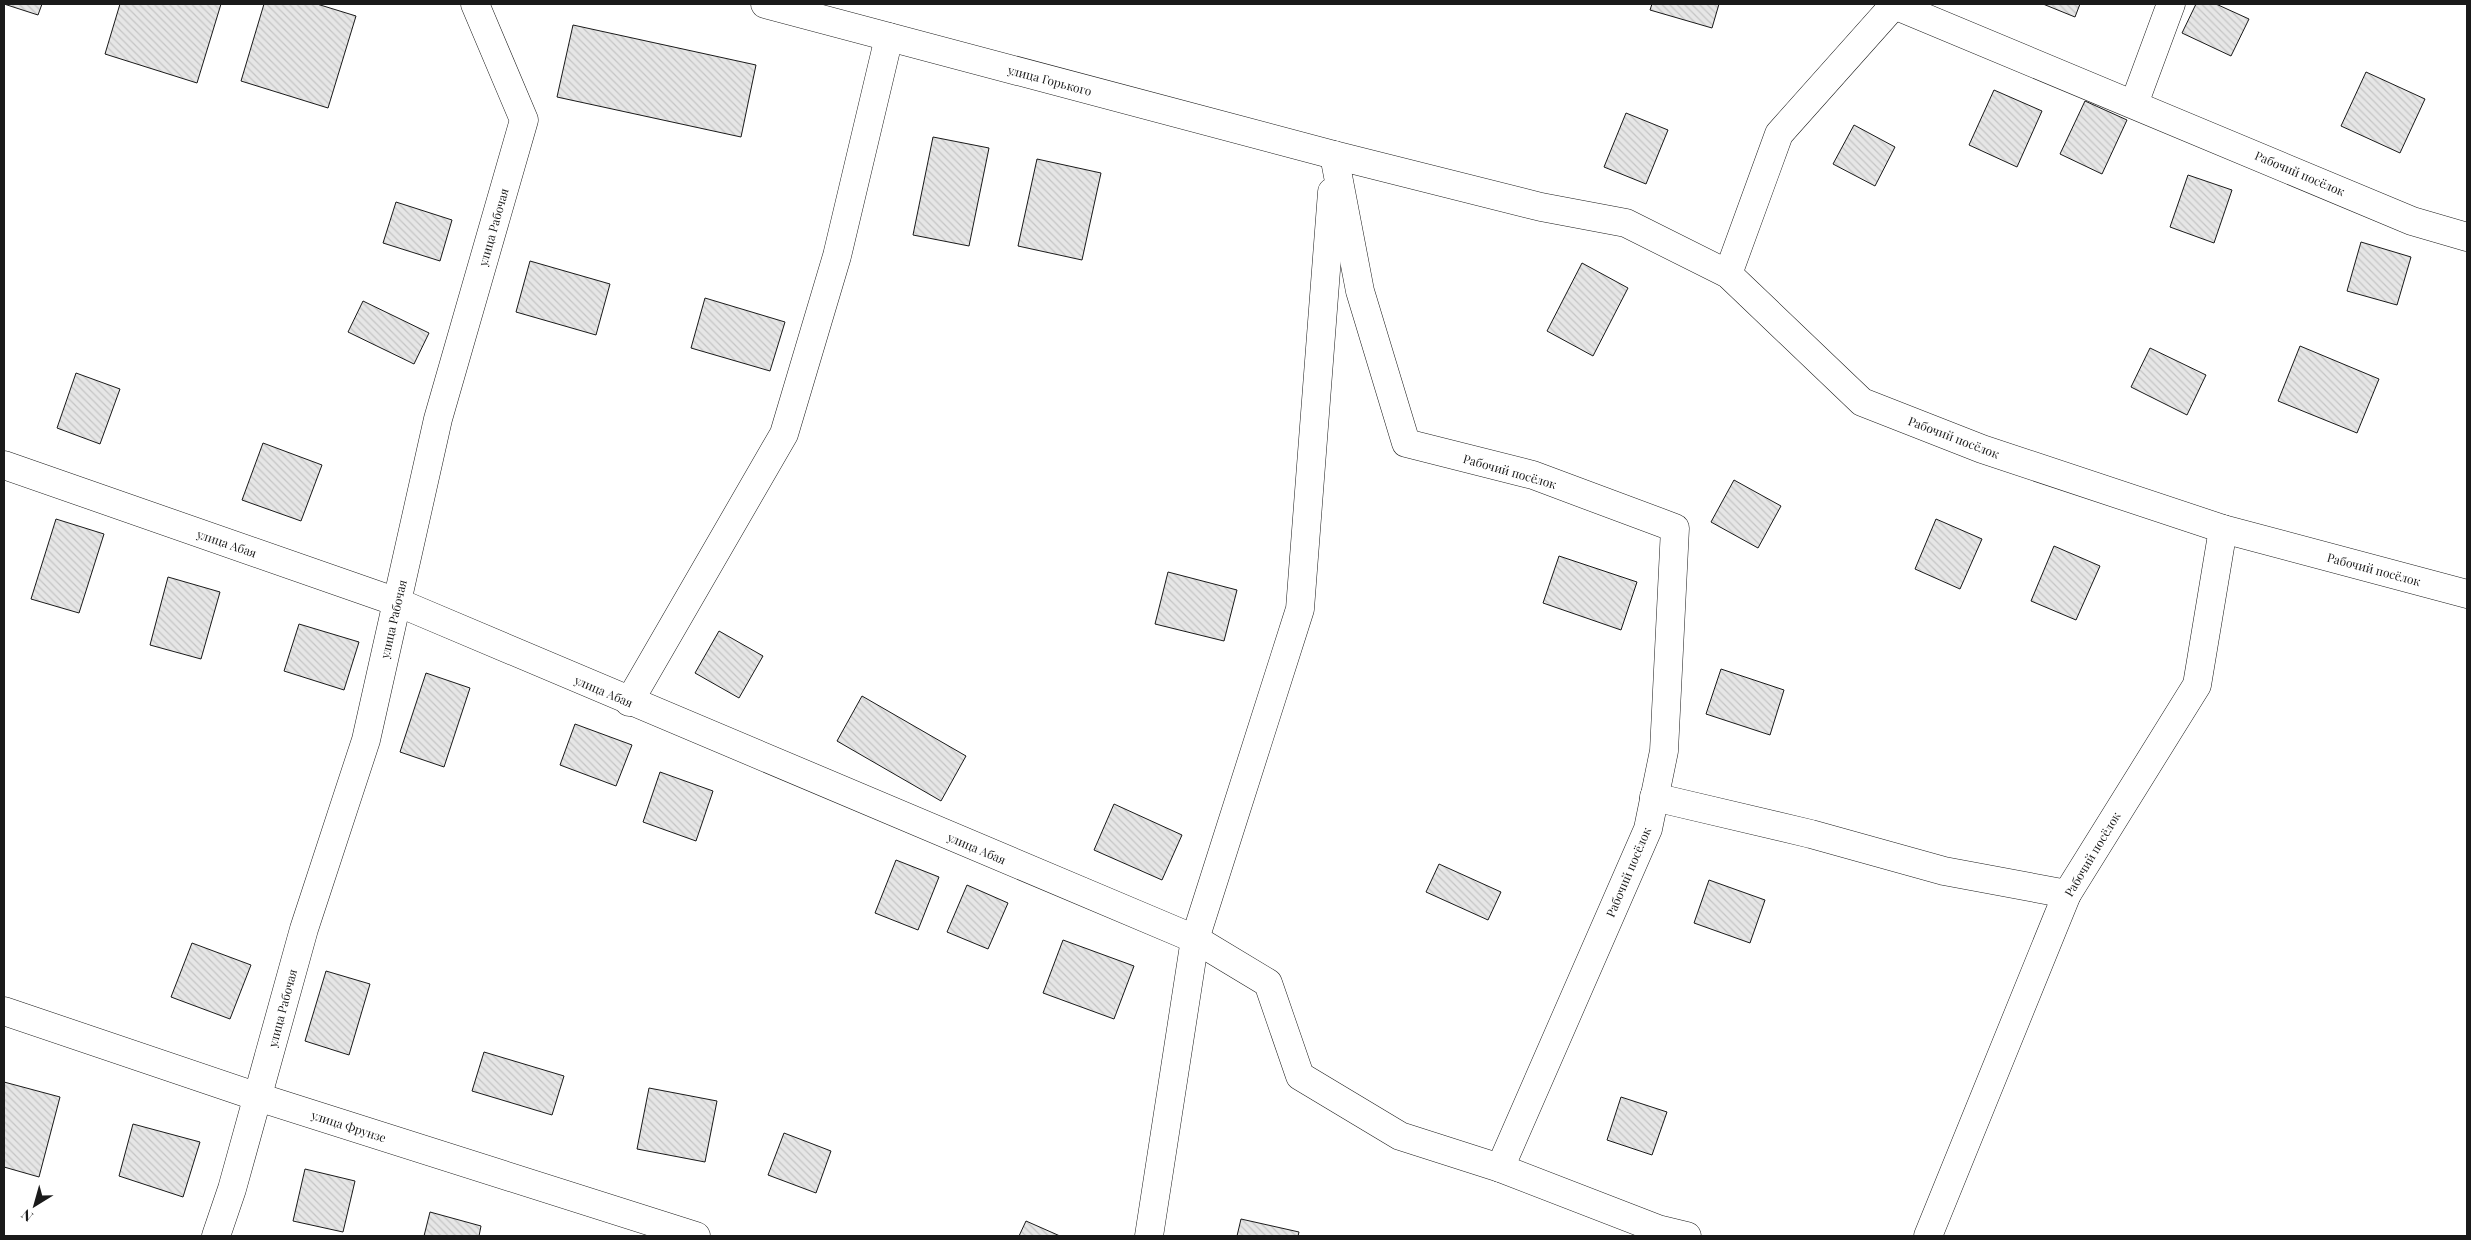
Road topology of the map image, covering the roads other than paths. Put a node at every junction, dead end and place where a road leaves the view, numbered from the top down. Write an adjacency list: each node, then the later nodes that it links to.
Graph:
1 (475, 4): 13 (street, улица Рабочая)
2 (765, 4): 5 (street, улица Горького)
3 (1893, 4): 6 (street, Рабочий посёлок); 9 (street, Рабочий посёлок)
4 (2171, 4): 6 (street)
5 (889, 37): 7 (street, улица Горького); 14 (street)
6 (2134, 104): 8 (street, Рабочий посёлок)
7 (1334, 155): 9 (street, Рабочий посёлок); 15 (street, Рабочий посёлок); 17 (street)
8 (2467, 237)
9 (1728, 274): 11 (street, Рабочий посёлок)
10 (4, 465): 13 (street, улица Абая)
11 (2223, 529): 12 (street, Рабочий посёлок); 16 (street, Рабочий посёлок)
12 (2467, 594)
13 (397, 602): 14 (street, улица Абая); 19 (street, улица Рабочая)
14 (629, 702): 17 (street, улица Абая)
15 (1654, 797): 16 (street); 20 (street, Рабочий посёлок)
16 (2067, 894): 25 (street, Рабочий посёлок)
17 (1195, 940): 20 (street); 23 (street)
18 (4, 1011): 19 (street, улица Фрунзе)
19 (258, 1097): 21 (street, улица Рабочая); 22 (street, улица Фрунзе)
20 (1500, 1168): 24 (street)
21 (216, 1236)
22 (696, 1236)
23 (1150, 1236)
24 (1687, 1236)
25 (1928, 1236)

